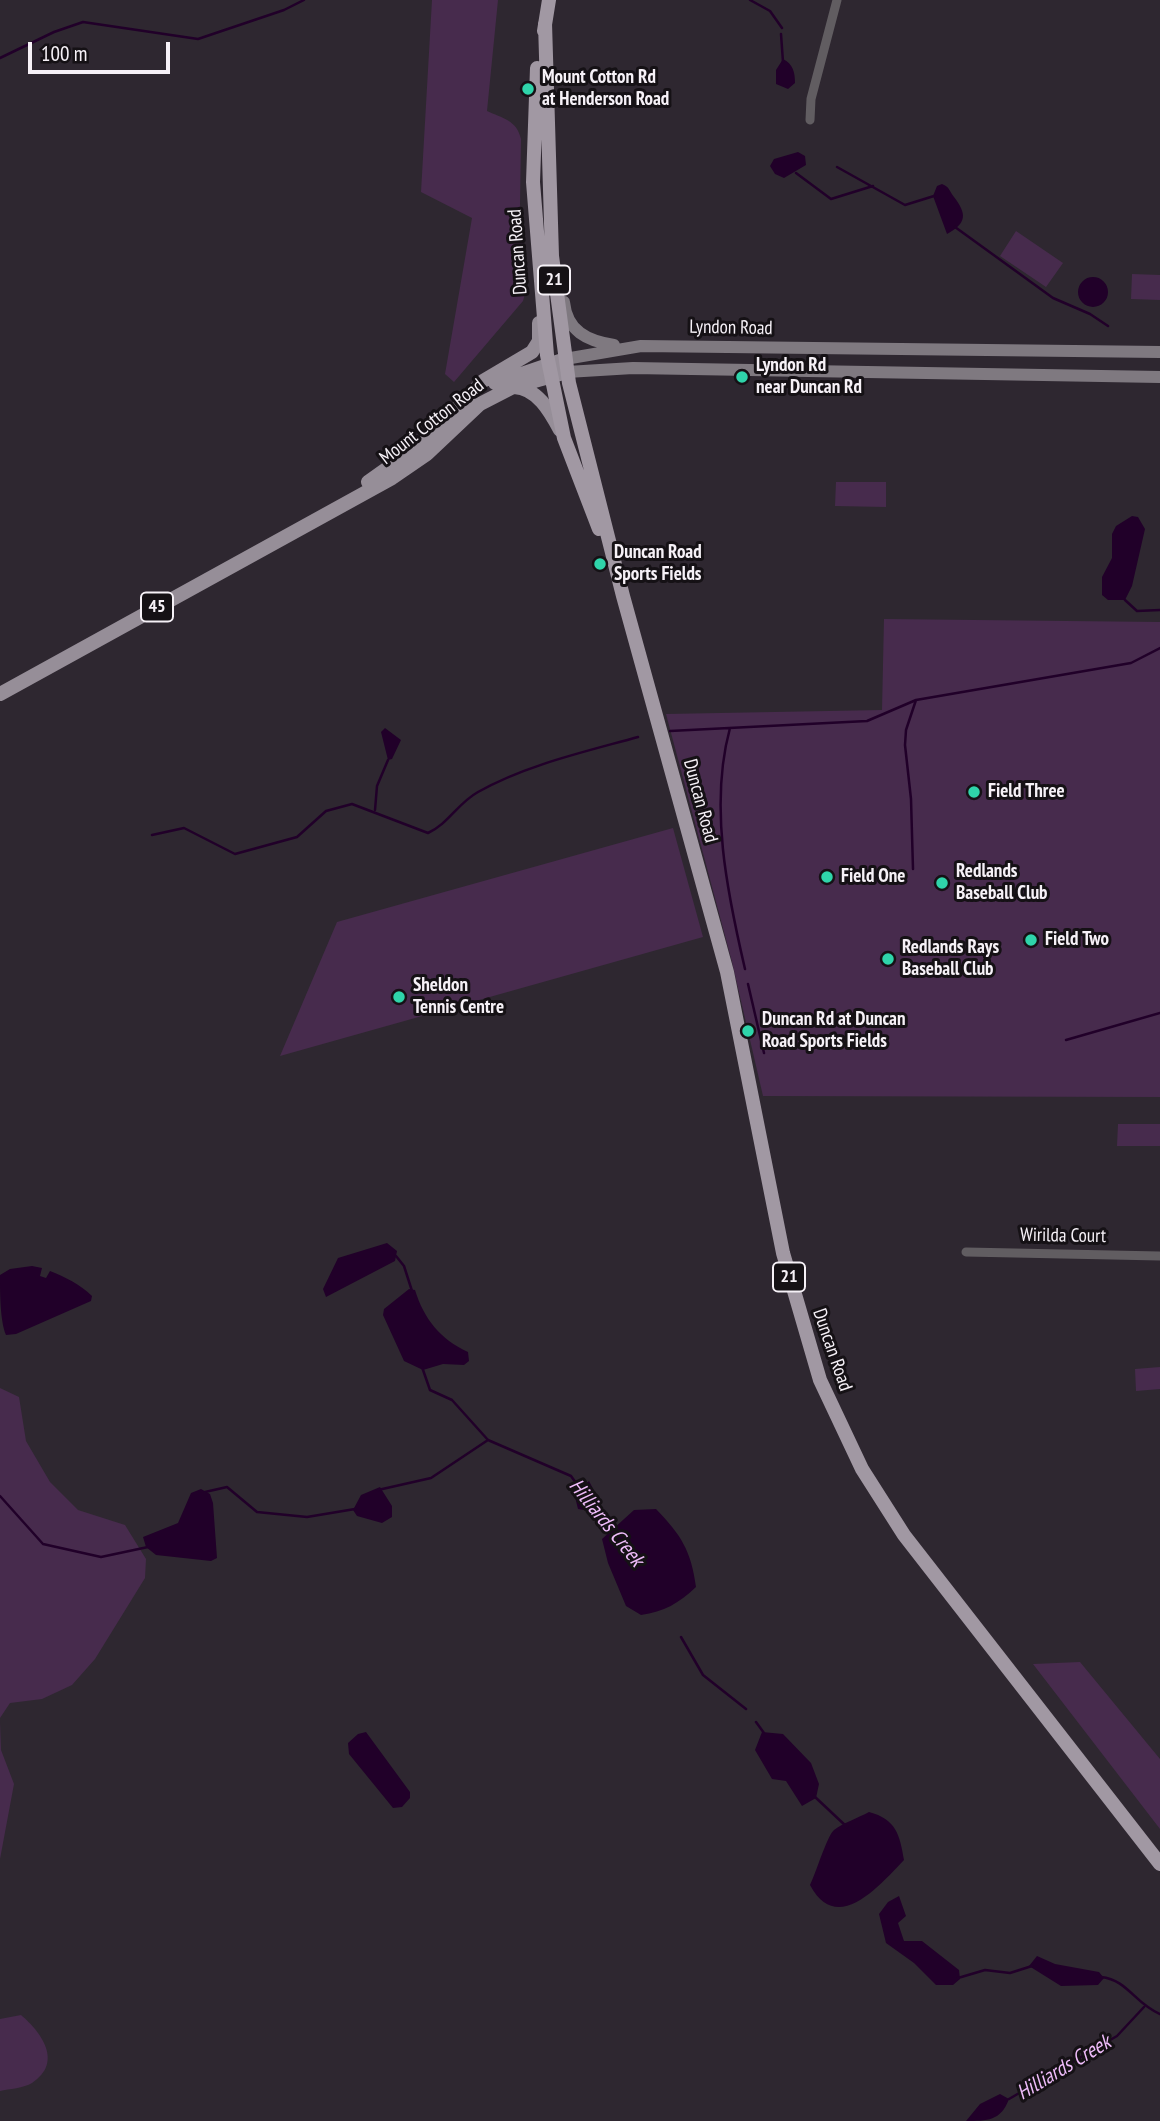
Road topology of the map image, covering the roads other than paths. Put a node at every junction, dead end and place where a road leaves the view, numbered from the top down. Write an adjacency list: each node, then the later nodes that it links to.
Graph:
1 (549, 0): 3 (highway, Mount Cotton Road / 21)
2 (837, 0): 4 (street)
3 (545, 23): 5 (highway, Mount Cotton Road / 21); 6 (highway, Mount Cotton Road / 21)
4 (810, 120)
5 (532, 144): 11 (highway, Duncan Road / 21); 16 (main road, Mount Cotton Road / 45)
6 (548, 188): 7 (main road); 10 (highway, Mount Cotton Road / 21)
7 (641, 346): 8 (main road, Lyndon Road); 10 (main road, Lyndon Road)
8 (749, 348): 9 (main road, Lyndon Road); 12 (main road)
9 (1160, 352)
10 (566, 365): 11 (main road, Mount Cotton Road / 45); 12 (main road); 18 (highway, Duncan Road / 21)
11 (549, 370): 14 (main road, Mount Cotton Road / 45); 15 (highway, Duncan Road / 21); 16 (main road)
12 (748, 372): 13 (main road)
13 (1160, 377)
14 (513, 387): 15 (main road); 17 (main road, Mount Cotton Road / 45)
15 (564, 438): 18 (highway, Duncan Road / 21)
16 (348, 496): 17 (main road, Mount Cotton Road / 45)
17 (314, 519): 19 (main road, Mount Cotton Road / 45)
18 (623, 596): 22 (highway, Duncan Road / 21)
19 (0, 694)
20 (966, 1252): 21 (street, Wirilda Court)
21 (1160, 1255)
22 (1160, 1864)

